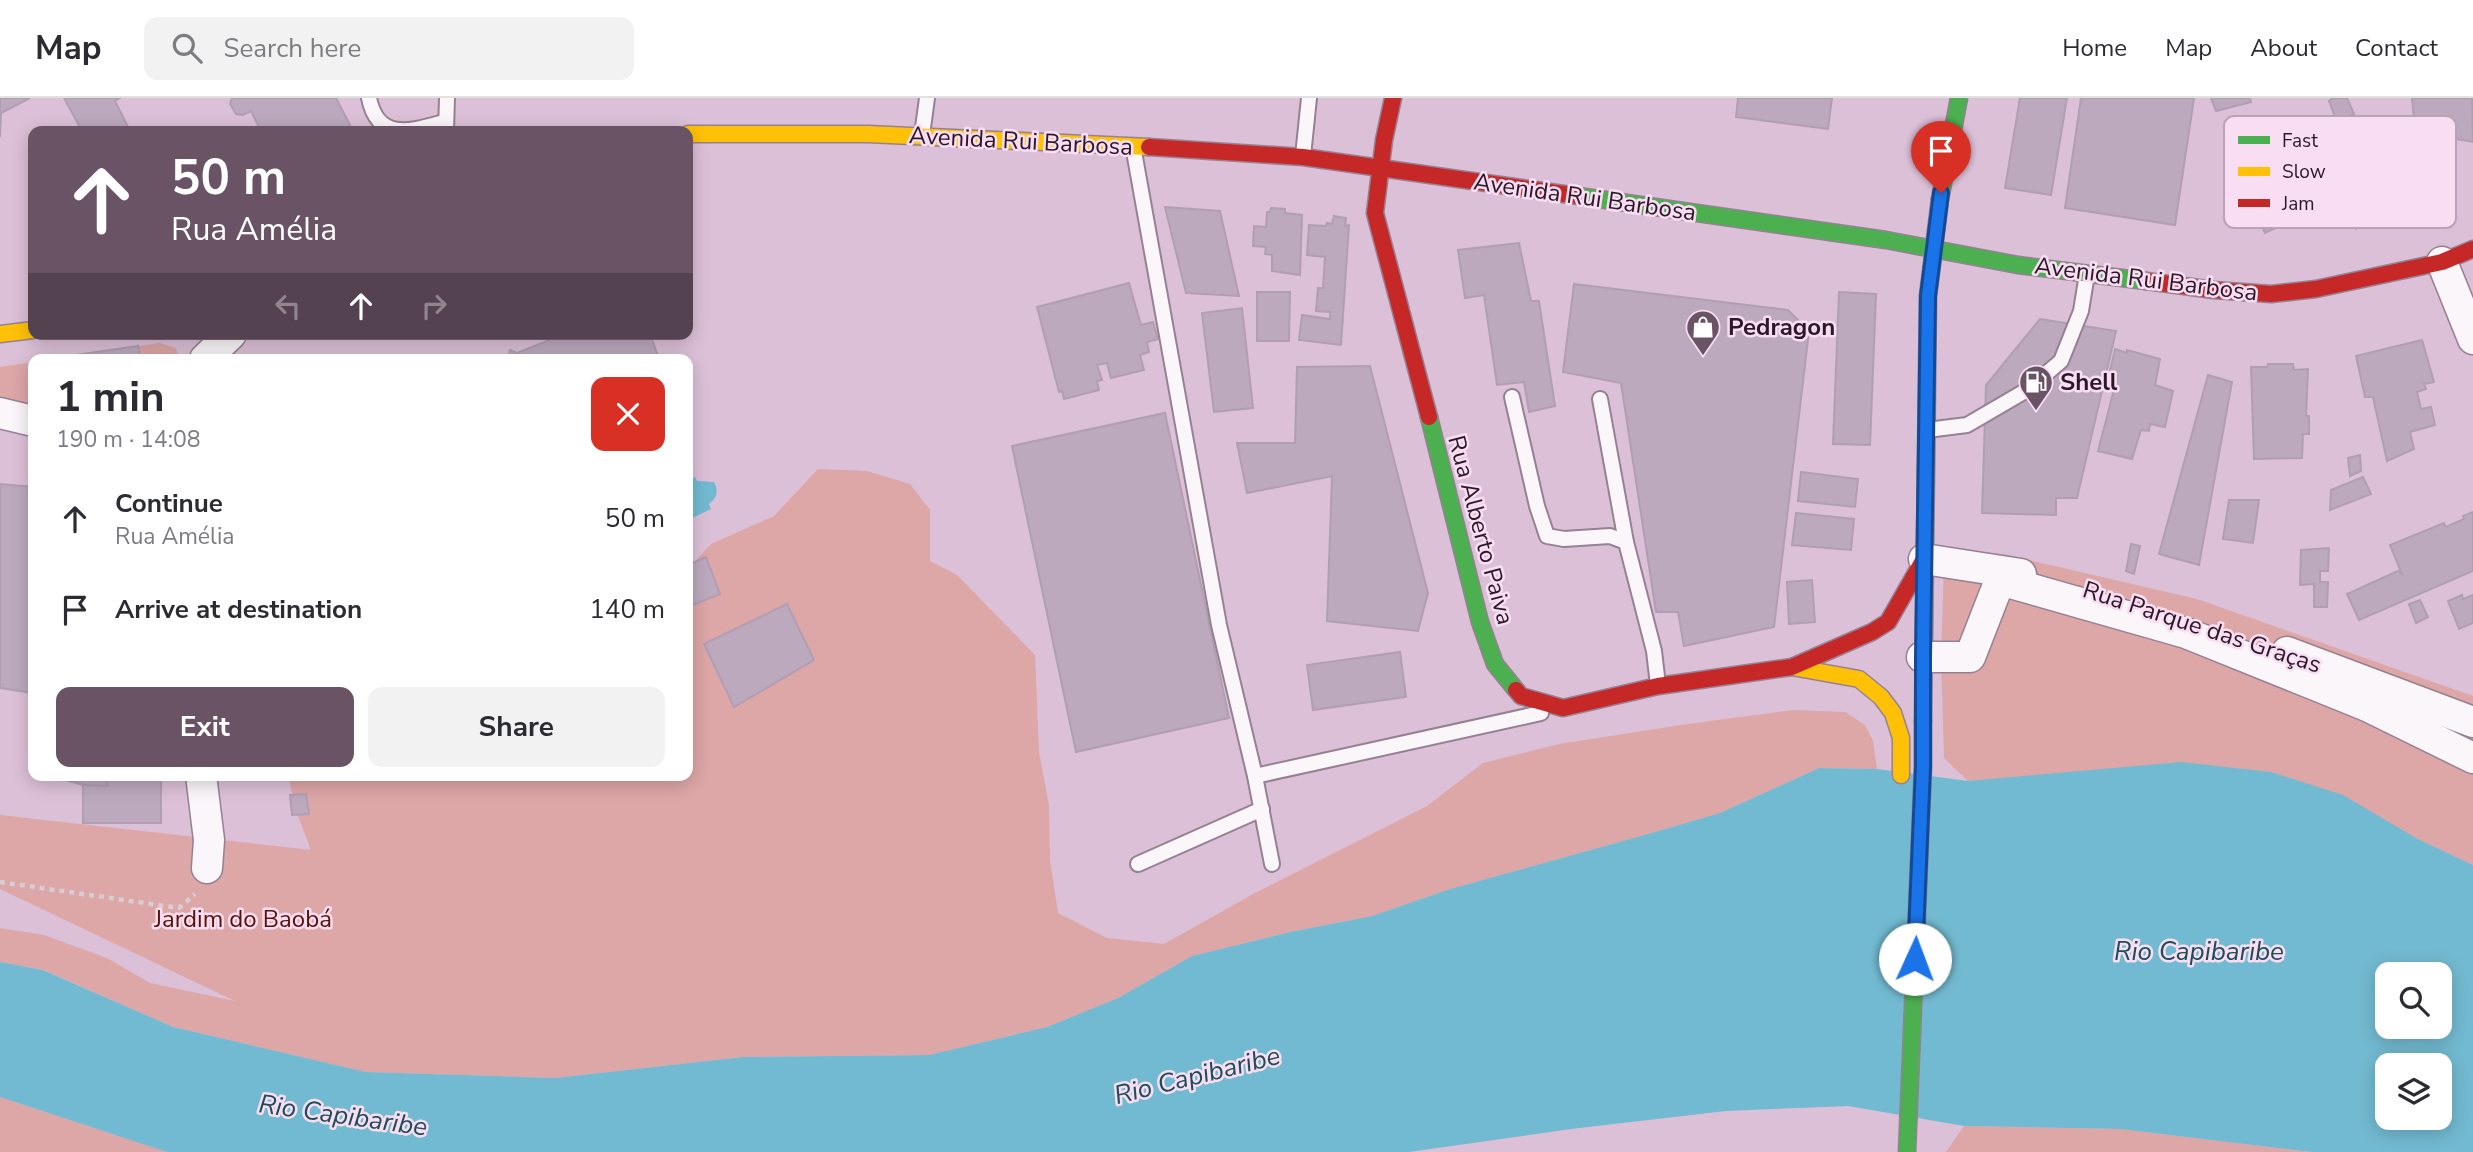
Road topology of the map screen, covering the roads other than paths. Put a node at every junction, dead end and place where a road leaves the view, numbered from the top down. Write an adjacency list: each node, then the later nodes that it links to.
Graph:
1 (369, 98): 7 (lane)
2 (447, 98): 8 (lane)
3 (927, 98): 10 (lane)
4 (1308, 98): 12 (lane)
5 (1393, 98): 13 (main road, Rua Alberto Paiva)
6 (1959, 98): 14 (main road)
7 (385, 126)
8 (445, 126)
9 (693, 134): 10 (main road, Avenida Rui Barbosa)
10 (922, 137): 11 (main road, Avenida Rui Barbosa)
11 (1133, 146): 12 (main road, Avenida Rui Barbosa); 36 (lane)
12 (1303, 157): 13 (main road, Avenida Rui Barbosa)
13 (1379, 170): 14 (main road, Avenida Rui Barbosa); 33 (main road, Rua Alberto Paiva)
14 (1933, 248): 17 (main road, Avenida Rui Barbosa); 27 (main road)
15 (2473, 249): 16 (main road, Avenida Rui Barbosa)
16 (2442, 262): 17 (main road, Avenida Rui Barbosa); 20 (street)
17 (2087, 273): 27 (lane)
18 (28, 331): 19 (main road)
19 (0, 334)
20 (2473, 339)
21 (225, 340): 22 (street)
22 (210, 354)
23 (1512, 397): 28 (lane)
24 (1600, 399): 28 (lane)
25 (0, 413): 26 (street)
26 (28, 420)
27 (1926, 430): 29 (main road)
28 (1626, 542): 32 (lane)
29 (1924, 559): 30 (main road); 31 (main road, Rua Alberto Paiva); 34 (street, Rua Parque das Graças)
30 (1923, 657): 35 (street); 43 (main road)
31 (1792, 667): 32 (main road, Rua Alberto Paiva); 38 (main road, Rua Alberto Paiva)
32 (1658, 686): 33 (main road, Rua Alberto Paiva)
33 (1563, 708): 36 (lane)
34 (2473, 722)
35 (2473, 758)
36 (1255, 776): 39 (lane)
37 (202, 781): 42 (street)
38 (1900, 792)
39 (1262, 809): 40 (lane); 41 (lane)
40 (1138, 864)
41 (1272, 864)
42 (207, 868)
43 (1907, 1152)

